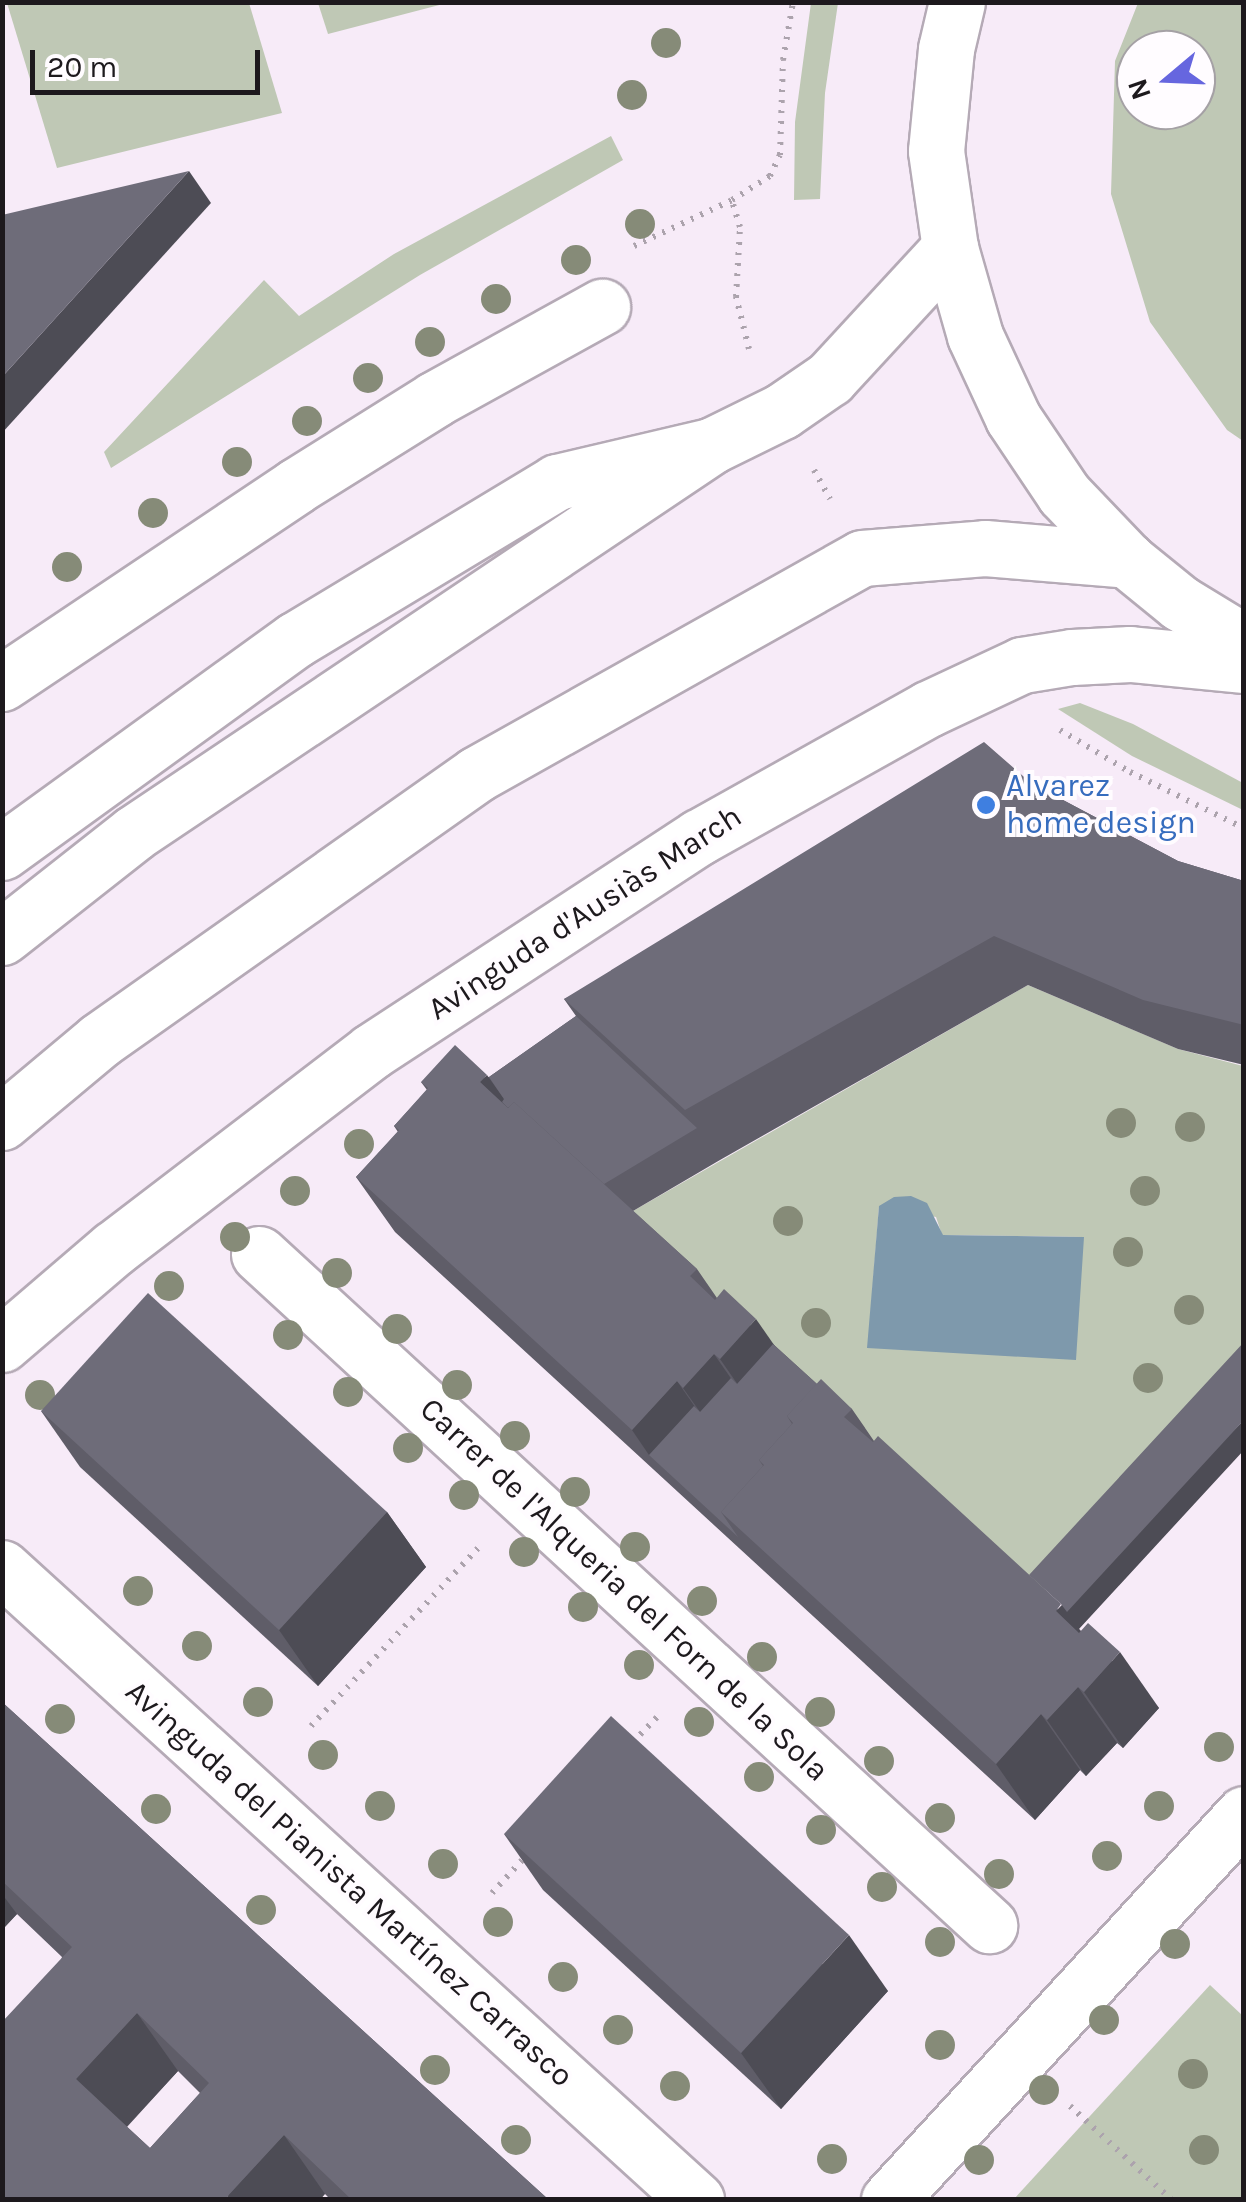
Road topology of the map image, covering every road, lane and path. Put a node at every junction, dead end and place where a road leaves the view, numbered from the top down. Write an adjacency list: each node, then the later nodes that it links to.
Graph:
1 (793, 2): 5 (path)
2 (957, 2): 3 (main road)
3 (950, 248): 5 (main road); 8 (main road)
4 (602, 307): 11 (main road)
5 (782, 411): 6 (main road); 7 (path)
6 (714, 445): 14 (main road); 15 (main road)
7 (862, 558): 8 (main road); 16 (main road)
8 (1127, 560): 9 (main road)
9 (1244, 642)
10 (1244, 665): 18 (main road, Avinguda d'Ausiàs March)
11 (2, 683)
12 (1044, 720): 13 (path)
13 (1244, 828)
14 (2, 852)
15 (2, 936)
16 (2, 1122)
17 (259, 1254): 19 (main road, Carrer de l'Alqueria del Forn de la Sola)
18 (2, 1344)
19 (524, 1498): 21 (main road, Carrer de l'Alqueria del Forn de la Sola); 22 (path)
20 (2, 1568): 29 (main road, Avinguda del Pianista Martínez Carrasco)
21 (705, 1665): 23 (path); 27 (main road, Carrer de l'Alqueria del Forn de la Sola)
22 (311, 1726)
23 (625, 1750)
24 (1244, 1814): 30 (main road)
25 (532, 1850): 26 (path)
26 (492, 1892)
27 (989, 1926)
28 (1070, 2105): 31 (path)
29 (696, 2200)
30 (889, 2200)
31 (1172, 2200)

